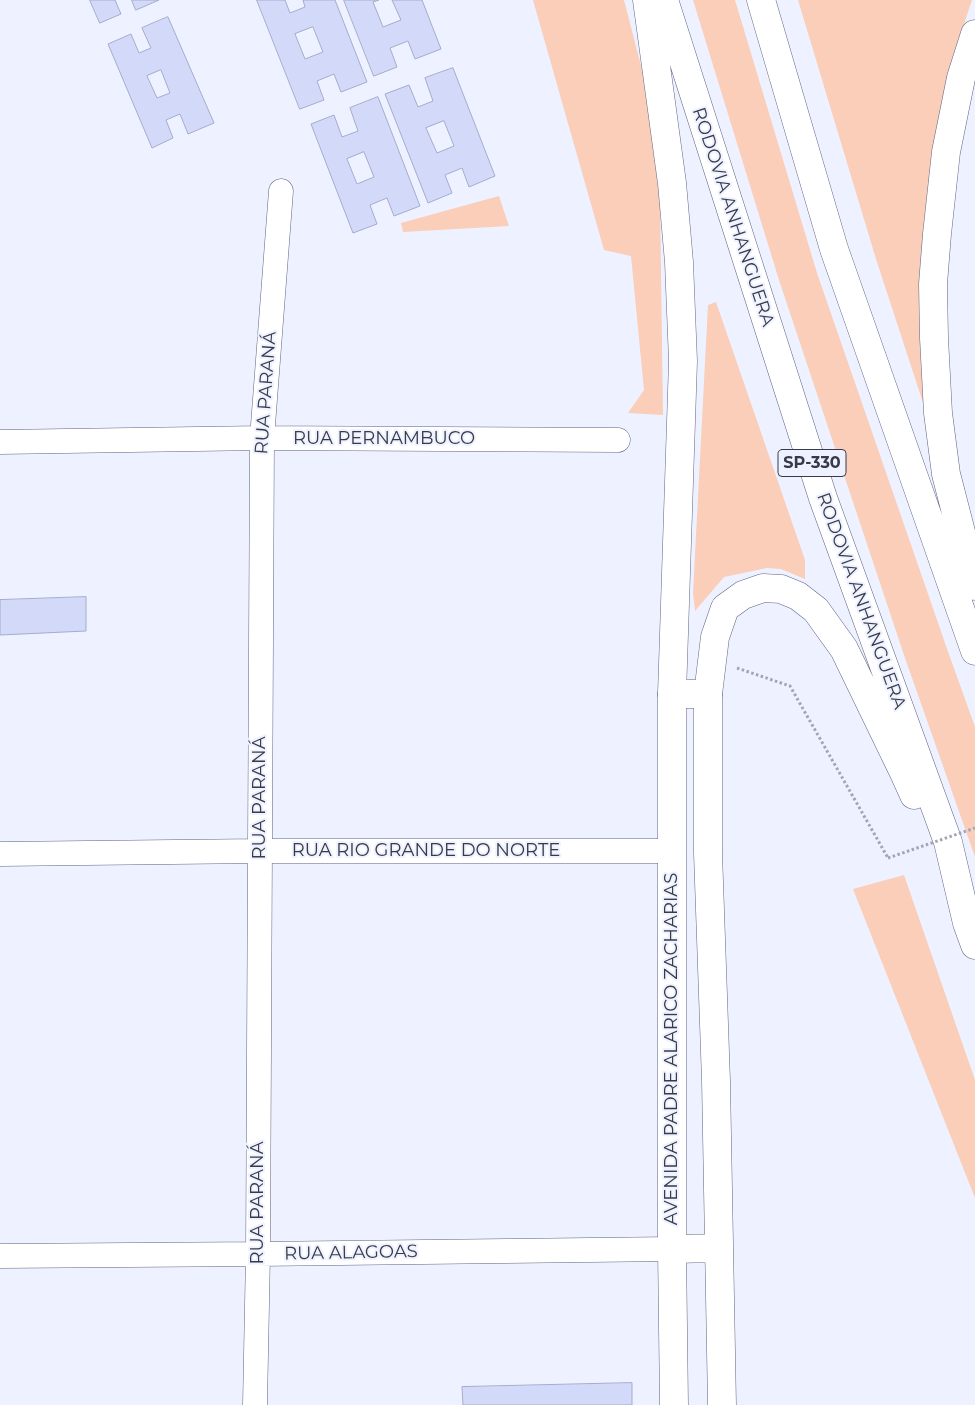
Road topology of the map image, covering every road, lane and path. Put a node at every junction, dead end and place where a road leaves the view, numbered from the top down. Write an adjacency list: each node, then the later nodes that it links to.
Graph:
1 (647, 0): 12 (main road, AVENIDA PADRE ALARICO ZACHARIAS)
2 (664, 0): 19 (main road, RODOVIA ANHANGUERA / SP-330)
3 (761, 0): 10 (main road)
4 (975, 34): 9 (main road)
5 (281, 191): 6 (street, RUA PARANÁ)
6 (262, 438): 7 (street, RUA PERNAMBUCO); 8 (street, RUA PERNAMBUCO); 15 (street, RUA PARANÁ)
7 (618, 440)
8 (0, 442)
9 (975, 586)
10 (975, 652)
11 (712, 660): 13 (main road, AVENIDA PADRE ALARICO ZACHARIAS); 14 (path, bridge); 19 (main road, AVENIDA PADRE ALARICO ZACHARIAS)
12 (672, 694): 13 (main road); 16 (main road, AVENIDA PADRE ALARICO ZACHARIAS)
13 (708, 694): 17 (main road, AVENIDA PADRE ALARICO ZACHARIAS)
14 (975, 828)
15 (260, 851): 16 (street, RUA RIO GRANDE DO NORTE); 18 (street, RUA RIO GRANDE DO NORTE); 22 (street, RUA PARANÁ)
16 (672, 851): 17 (main road); 20 (main road, AVENIDA PADRE ALARICO ZACHARIAS)
17 (708, 853): 21 (main road, AVENIDA PADRE ALARICO ZACHARIAS)
18 (0, 854)
19 (971, 934)
20 (672, 1248): 21 (main road); 22 (street, RUA ALAGOAS); 25 (main road, AVENIDA PADRE ALARICO ZACHARIAS)
21 (719, 1248): 26 (main road, AVENIDA PADRE ALARICO ZACHARIAS)
22 (258, 1254): 23 (street, RUA ALAGOAS); 24 (street, RUA PARANÁ)
23 (0, 1256)
24 (255, 1405)
25 (674, 1405)
26 (722, 1405)

